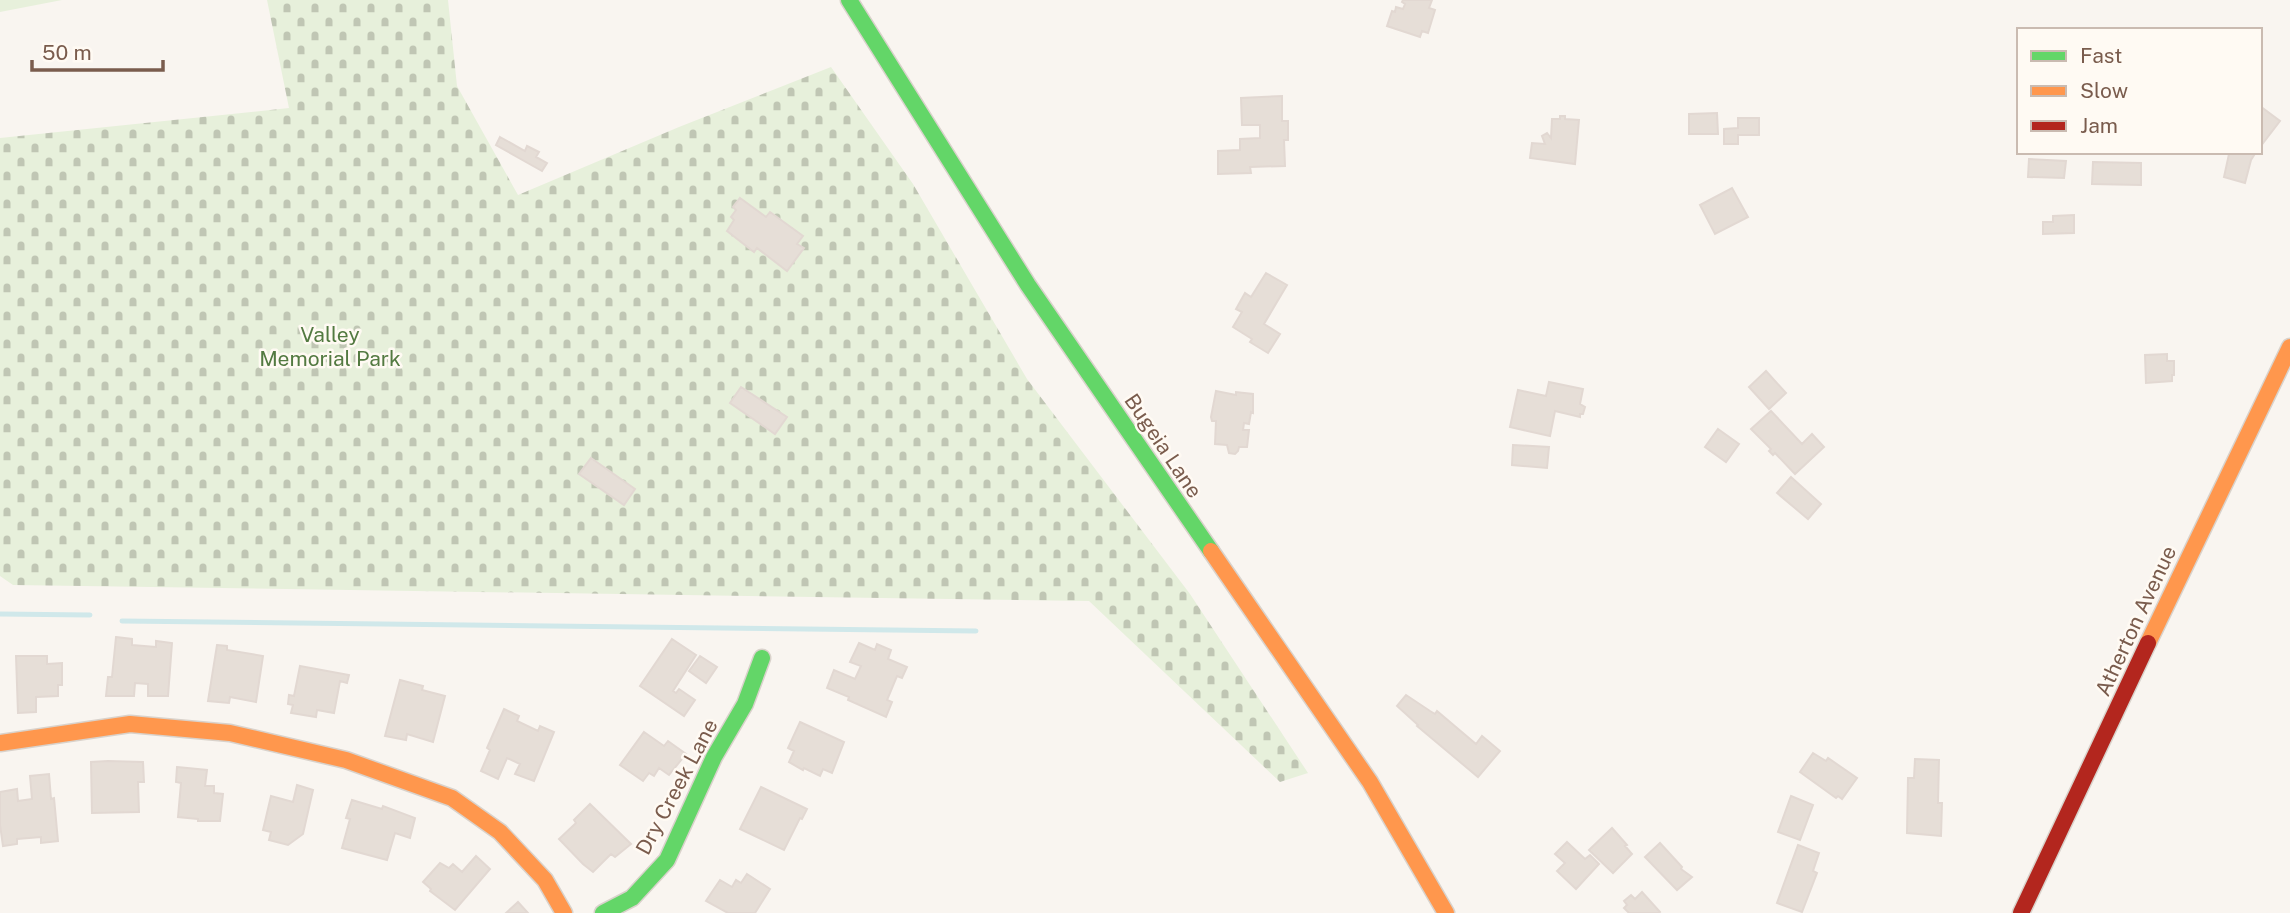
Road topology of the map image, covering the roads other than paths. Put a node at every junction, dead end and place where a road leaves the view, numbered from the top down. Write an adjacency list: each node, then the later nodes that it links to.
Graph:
1 (849, 0): 7 (street, Bugeia Lane)
2 (2290, 347): 8 (street, Atherton Avenue)
3 (762, 658): 6 (street, Dry Creek Lane)
4 (0, 743): 5 (street)
5 (564, 913)
6 (603, 913)
7 (1446, 913)
8 (2021, 913)

